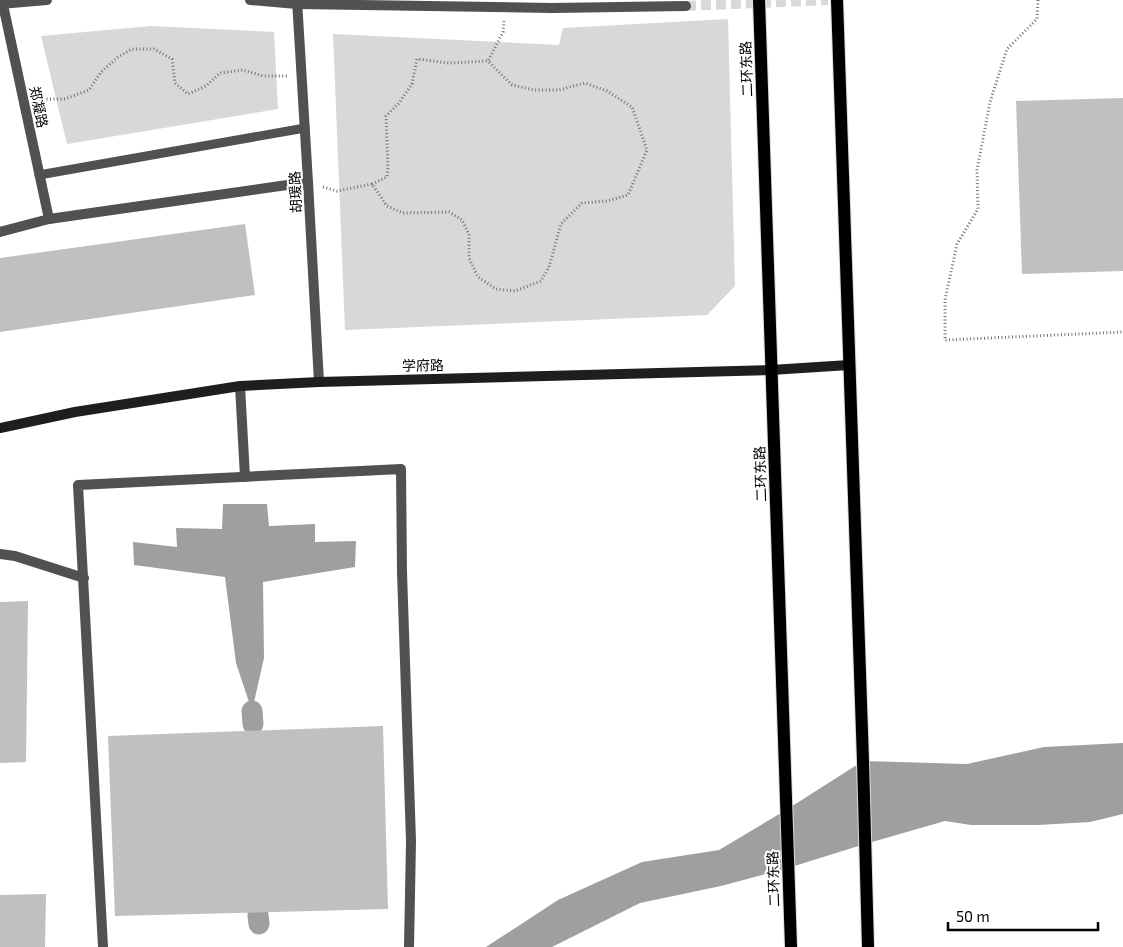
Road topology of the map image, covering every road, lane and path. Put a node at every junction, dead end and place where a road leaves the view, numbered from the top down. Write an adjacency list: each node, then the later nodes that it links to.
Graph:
1 (47, 0): 6 (street)
2 (250, 0): 7 (street)
3 (759, 0): 21 (main road, 二环东路)
4 (838, 0): 20 (main road)
5 (1038, 0): 19 (path)
6 (2, 2): 12 (street, 郑凝路)
7 (297, 2): 9 (street); 11 (street, 胡瑗路)
8 (686, 6): 9 (street)
9 (506, 7): 10 (path)
10 (488, 61): 16 (path); 16 (path)
11 (302, 76): 12 (path); 13 (street, 胡瑗路)
12 (23, 100): 14 (street, 郑凝路)
13 (305, 128): 14 (lane); 15 (street, 胡瑗路)
14 (39, 175): 17 (street, 郑凝路)
15 (308, 182): 16 (path); 17 (street); 22 (street, 胡瑗路)
16 (372, 184)
17 (49, 219): 18 (street)
18 (0, 232)
19 (1123, 332)
20 (850, 365): 21 (main road, 学府路); 31 (main road)
21 (771, 370): 22 (main road, 学府路); 30 (main road, 二环东路)
22 (318, 382): 23 (main road, 学府路)
23 (240, 386): 24 (main road, 学府路); 25 (street)
24 (0, 428)
25 (245, 477): 27 (street); 29 (street)
26 (0, 554): 27 (street)
27 (84, 578): 28 (street)
28 (103, 947)
29 (409, 947)
30 (790, 947)
31 (868, 947)

